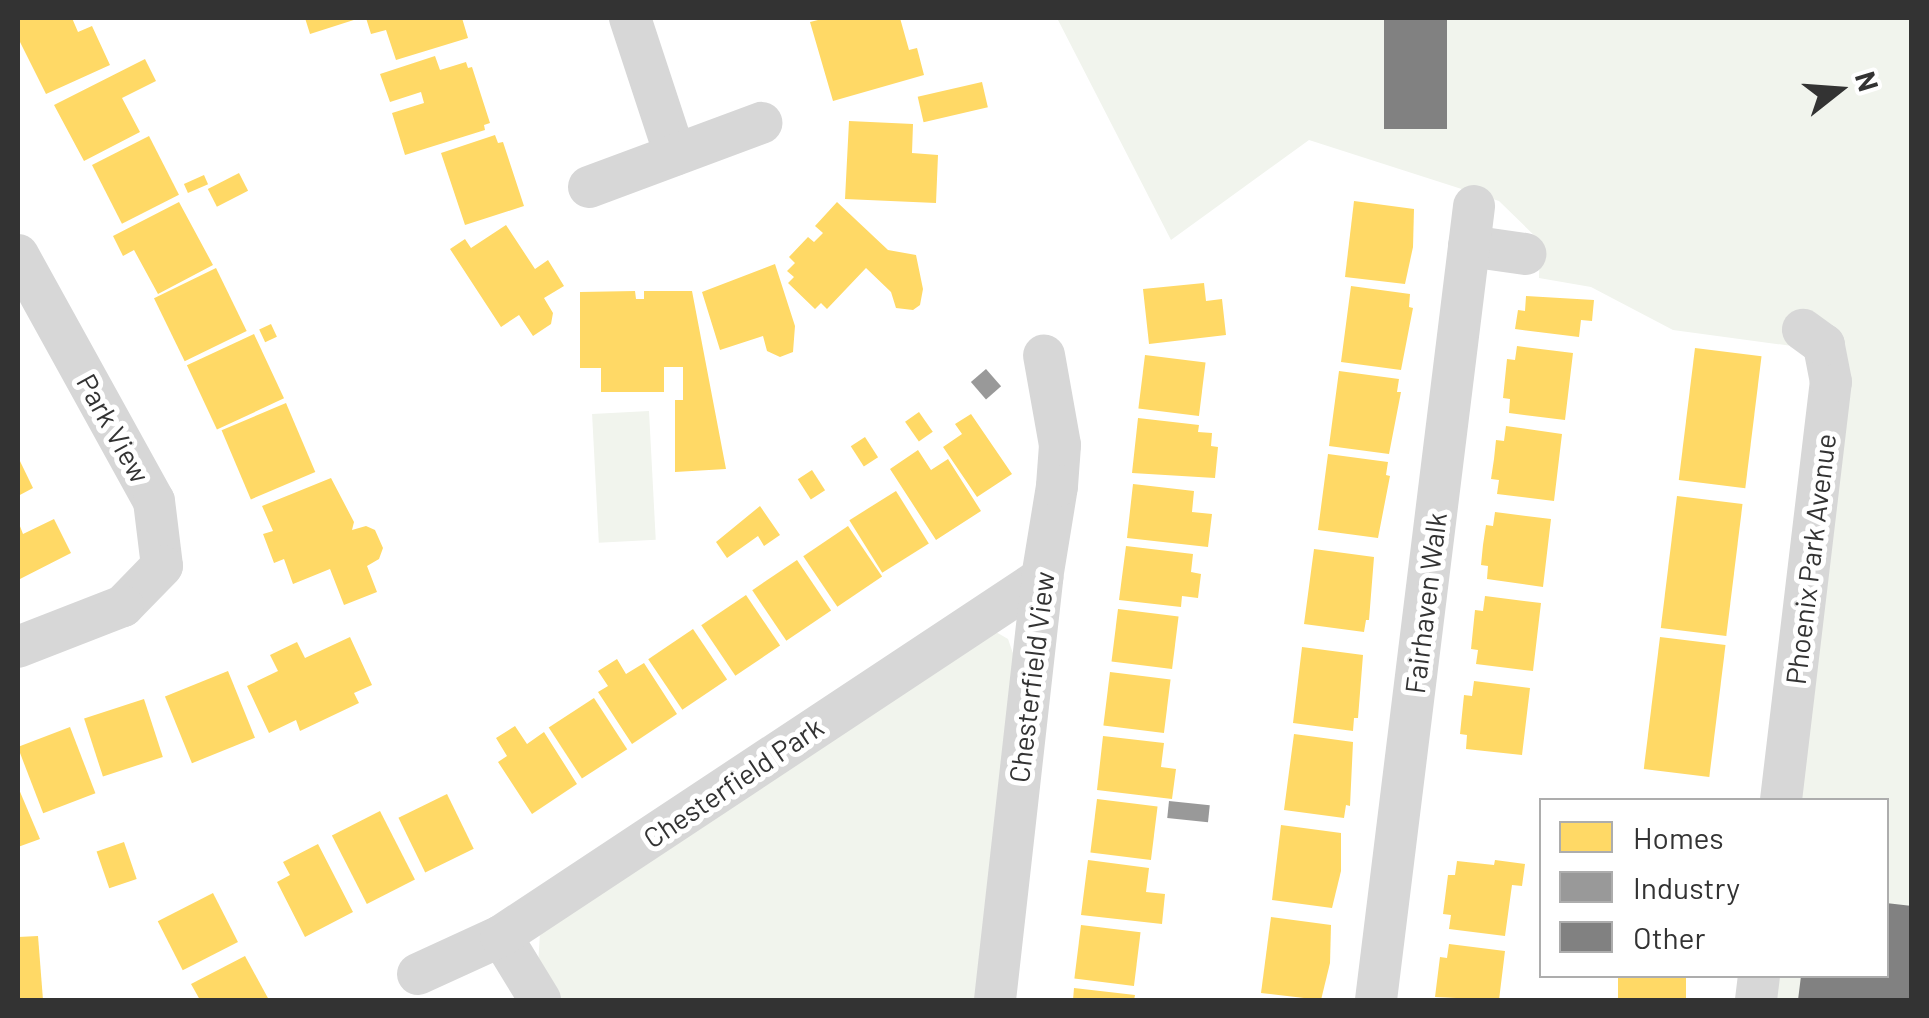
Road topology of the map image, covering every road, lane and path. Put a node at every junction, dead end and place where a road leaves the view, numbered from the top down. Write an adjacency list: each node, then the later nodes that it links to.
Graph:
1 (630, 18): 3 (street)
2 (761, 123): 3 (street)
3 (674, 155): 4 (street)
4 (590, 187)
5 (1525, 254): 16 (street, Fairhaven Walk)
6 (18, 255): 10 (street, Park View)
7 (1803, 330): 11 (street, Phoenix Park Avenue)
8 (1044, 355): 9 (street, Chesterfield View)
9 (1042, 578): 12 (street, Chesterfield Park); 15 (street, Chesterfield View)
10 (18, 647)
11 (1781, 798)
12 (502, 936): 13 (street, Chesterfield Park); 14 (street)
13 (418, 974)
14 (540, 1000)
15 (996, 1000)
16 (1376, 1000)

